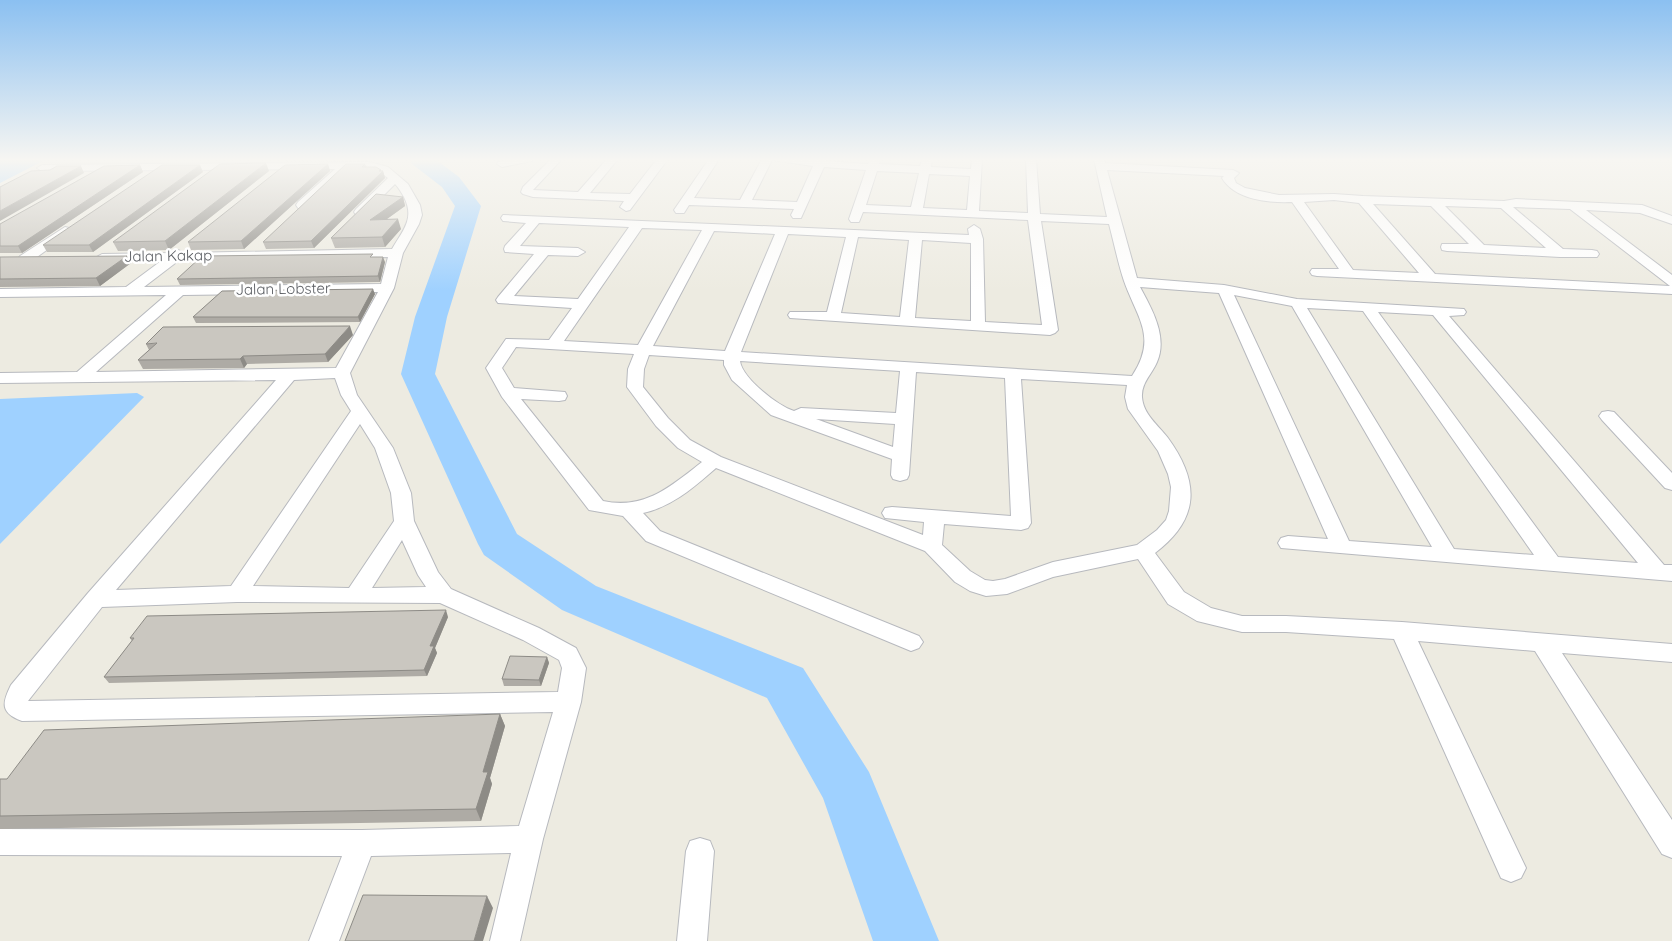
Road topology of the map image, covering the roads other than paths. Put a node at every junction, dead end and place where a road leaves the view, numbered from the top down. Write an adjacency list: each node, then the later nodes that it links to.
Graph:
1 (304, 203): 20 (street)
2 (369, 203): 25 (street)
3 (412, 203): 43 (street)
4 (629, 203): 19 (street)
5 (685, 203): 16 (street)
6 (803, 203): 16 (street)
7 (861, 203): 27 (street)
8 (918, 203): 21 (street)
9 (974, 203): 22 (street)
10 (1034, 203): 23 (street)
11 (1109, 203): 28 (street)
12 (1298, 203): 53 (street)
13 (1367, 203): 54 (street)
14 (1435, 203): 40 (street)
15 (1455, 203): 17 (street)
16 (744, 204)
17 (1504, 205): 18 (street); 44 (street)
18 (1572, 205): 29 (street); 56 (street)
19 (624, 209)
20 (296, 210)
21 (916, 211): 22 (street); 27 (street)
22 (973, 214): 23 (street)
23 (1034, 217): 28 (street); 71 (street)
24 (507, 218): 26 (street)
25 (353, 219)
26 (536, 219): 30 (street); 41 (street)
27 (855, 221): 33 (street); 34 (street); 69 (street)
28 (1114, 221): 55 (street)
29 (1672, 222)
30 (638, 224): 32 (street); 64 (street)
31 (73, 226): 51 (street)
32 (710, 227): 33 (street); 77 (street)
33 (783, 230): 78 (street)
34 (916, 236): 70 (street); 71 (street)
35 (332, 240): 45 (street)
36 (262, 242): 47 (street)
37 (190, 244): 48 (street)
38 (113, 246): 48 (street, Jalan Kakap)
39 (1447, 247): 40 (street)
40 (1481, 249): 44 (street)
41 (544, 251): 42 (street); 64 (street)
42 (578, 252)
43 (396, 253): 45 (street, Jalan Kakap); 57 (street)
44 (1560, 253): 46 (street)
45 (319, 254): 47 (street, Jalan Kakap)
46 (1592, 254)
47 (249, 255): 48 (street, Jalan Kakap)
48 (175, 256): 60 (street)
49 (52, 258): 51 (street)
50 (8, 259): 51 (street)
51 (24, 259)
52 (1317, 272): 53 (street)
53 (1349, 274): 54 (street)
54 (1431, 278): 59 (street)
55 (1131, 282): 58 (street); 85 (street)
56 (1672, 282)
57 (387, 288): 61 (street, Jalan Lobster); 73 (street)
58 (1224, 289): 63 (street); 102 (street)
59 (1672, 290)
60 (130, 291): 61 (street, Jalan Lobster); 62 (street, Jalan Lobster)
61 (179, 291): 74 (street)
62 (0, 293)
63 (1297, 303): 65 (street); 104 (street)
64 (582, 304): 76 (street)
65 (1367, 307): 66 (street); 105 (street)
66 (1437, 311): 67 (street); 106 (street)
67 (1459, 312)
68 (795, 315): 69 (street)
69 (833, 317): 70 (street)
70 (908, 322): 71 (street)
71 (978, 326)
72 (346, 328): 73 (street)
73 (365, 328): 80 (street)
74 (135, 330): 75 (street); 84 (street)
75 (154, 330)
76 (553, 345): 77 (street); 86 (street)
77 (643, 350): 78 (street); 93 (street)
78 (731, 356): 79 (street); 88 (street)
79 (908, 366): 81 (street); 91 (street)
80 (342, 373): 82 (street); 89 (street)
81 (1013, 373): 85 (street); 98 (street)
82 (289, 375): 84 (street); 110 (street)
83 (0, 378): 84 (street)
84 (81, 378)
85 (1136, 381): 103 (street)
86 (508, 393): 87 (street); 96 (street)
87 (559, 396)
88 (777, 411): 91 (street); 92 (street)
89 (359, 412): 99 (street); 107 (street)
90 (1608, 416): 95 (street)
91 (904, 419): 92 (street)
92 (902, 456): 94 (street)
93 (714, 461): 96 (street); 101 (street)
94 (900, 475)
95 (1672, 484)
96 (629, 511): 112 (street)
97 (892, 513): 98 (street)
98 (934, 516): 101 (street)
99 (404, 521): 108 (street); 109 (street)
100 (1288, 543): 102 (street)
101 (932, 546): 103 (street)
102 (1341, 546): 104 (street)
103 (1143, 551): 111 (street)
104 (1447, 554): 105 (street)
105 (1551, 563): 106 (street)
106 (1665, 572)
107 (237, 594): 109 (street); 110 (street)
108 (443, 595): 109 (street); 115 (street)
109 (355, 596)
110 (96, 599): 115 (street)
111 (1402, 631): 113 (street); 121 (street)
112 (912, 642)
113 (1542, 642): 114 (street); 119 (street)
114 (1672, 653)
115 (569, 702): 116 (street)
116 (529, 839): 118 (street); 123 (street)
117 (0, 842): 118 (street)
118 (362, 843): 122 (street)
119 (1672, 845)
120 (700, 851): 124 (street)
121 (1510, 868)
122 (324, 941)
123 (505, 941)
124 (692, 941)

